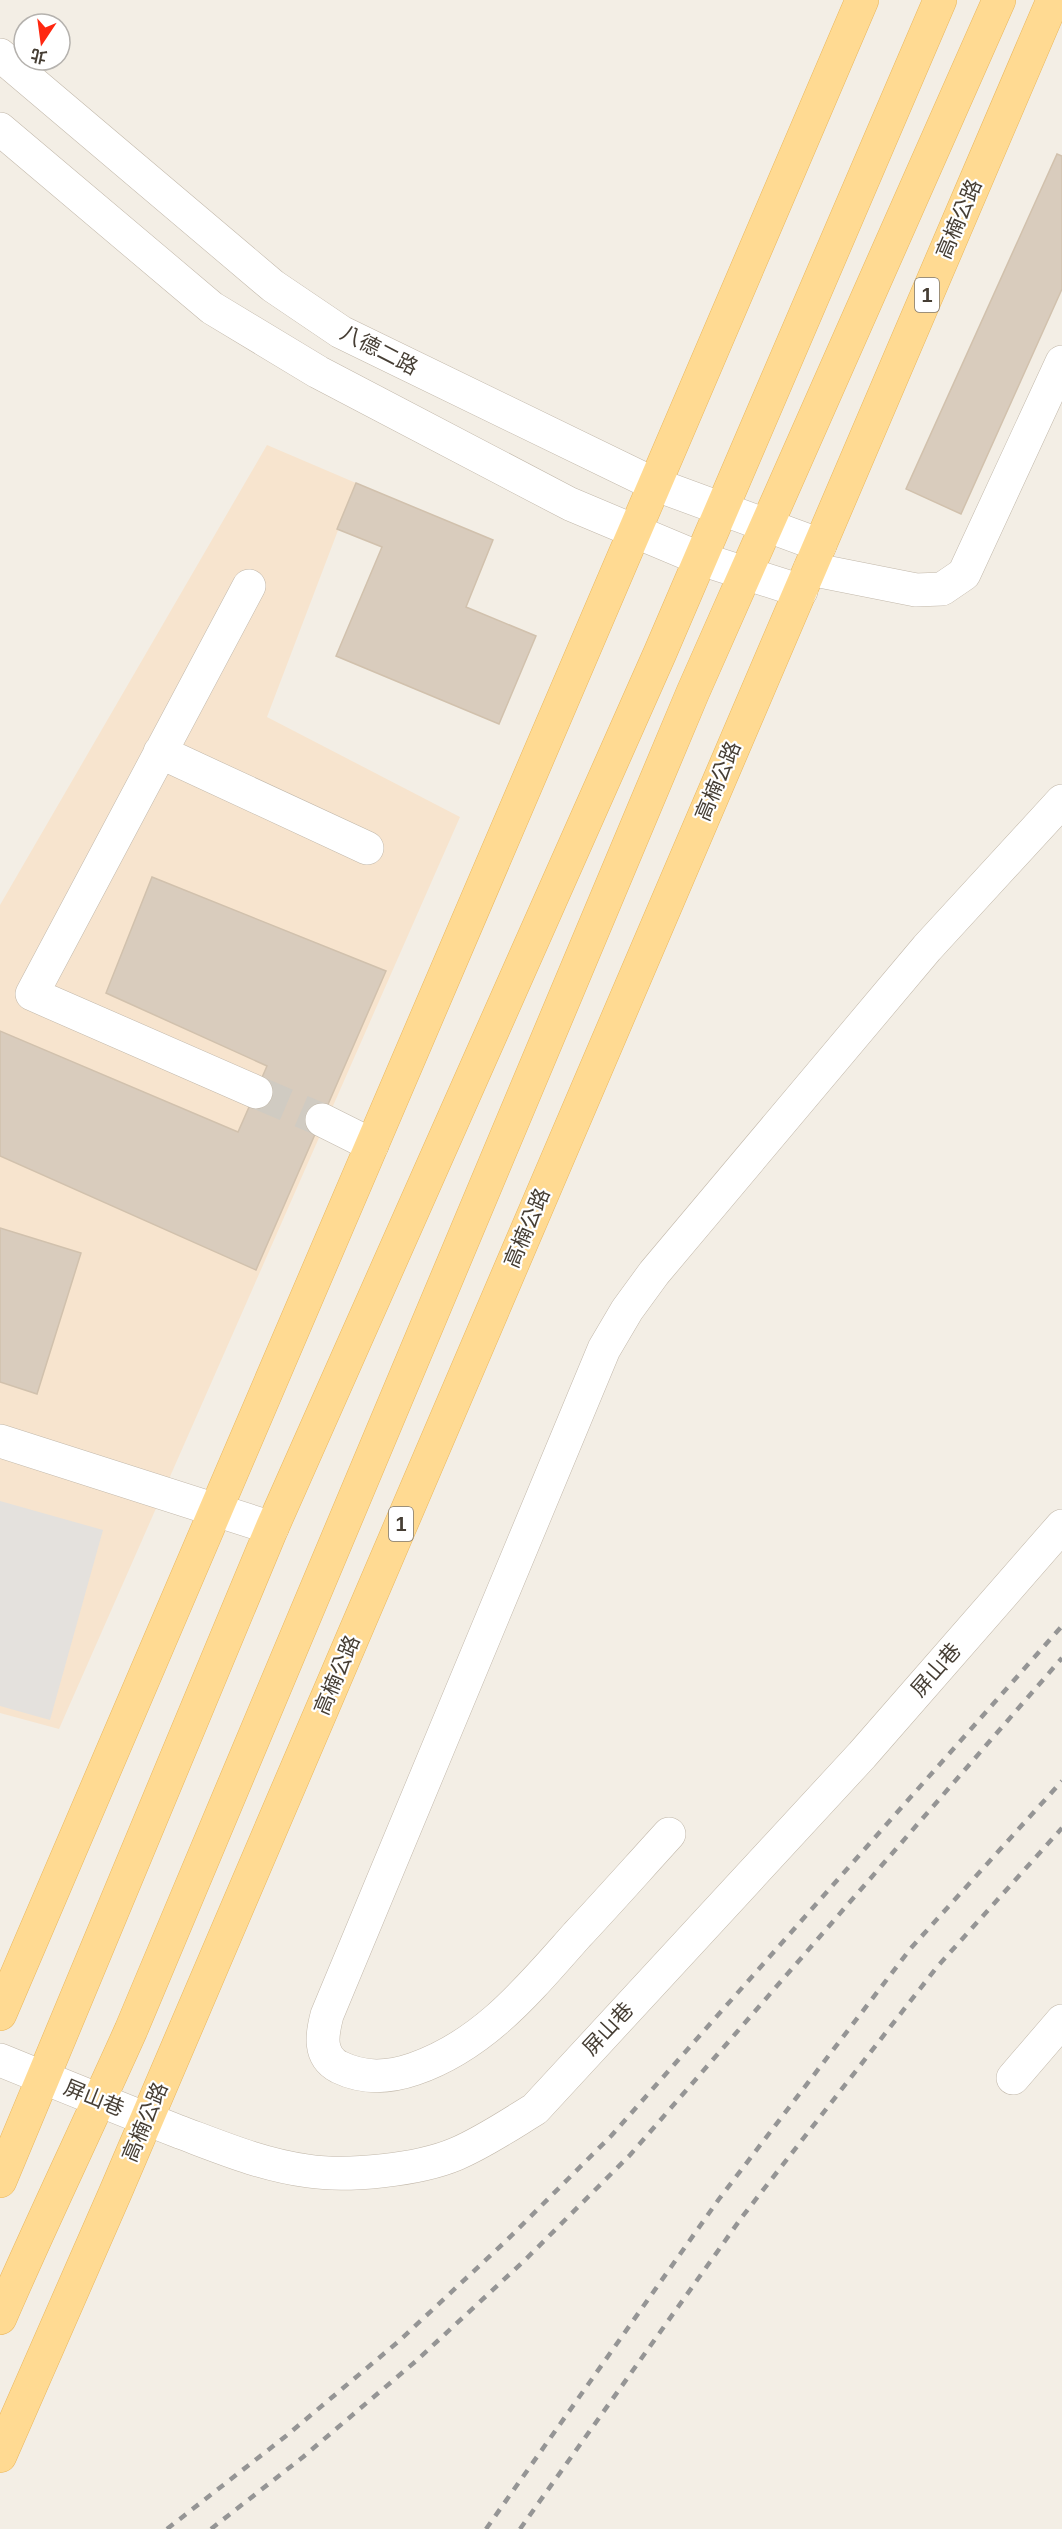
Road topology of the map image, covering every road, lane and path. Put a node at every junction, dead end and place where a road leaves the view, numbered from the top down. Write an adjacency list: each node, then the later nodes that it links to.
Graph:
1 (862, 0): 8 (main road)
2 (940, 0): 9 (main road)
3 (999, 0): 10 (main road)
4 (1053, 0): 13 (main road, 高楠公路 / 1)
5 (0, 55): 8 (street, 八德二路)
6 (0, 129): 11 (street)
7 (1062, 362): 13 (street)
8 (654, 484): 9 (street, 八德二路); 11 (main road)
9 (723, 509): 10 (street, 八德二路); 12 (main road)
10 (767, 525): 13 (street, 八德二路); 14 (main road)
11 (634, 532): 12 (street); 21 (main road)
12 (701, 559): 14 (street); 25 (main road)
13 (810, 568): 14 (street); 33 (main road, 高楠公路 / 1)
14 (746, 573): 32 (main road)
15 (249, 586): 16 (street)
16 (160, 752): 18 (street); 19 (street)
17 (1062, 801): 26 (street)
18 (367, 848)
19 (256, 1092)
20 (322, 1120): 21 (street)
21 (372, 1145): 23 (main road)
22 (0, 1441): 23 (street)
23 (216, 1510): 25 (street); 27 (main road)
24 (1062, 1526): 33 (street, 屏山巷)
25 (272, 1528): 30 (main road)
26 (669, 1834)
27 (0, 2014)
28 (1062, 2021): 31 (street)
29 (0, 2060): 30 (street, 屏山巷)
30 (44, 2078): 32 (street, 屏山巷); 34 (main road)
31 (1013, 2078)
32 (100, 2100): 33 (street, 屏山巷); 35 (main road)
33 (146, 2119): 36 (main road, 高楠公路 / 1)
34 (0, 2181)
35 (0, 2318)
36 (0, 2456)

